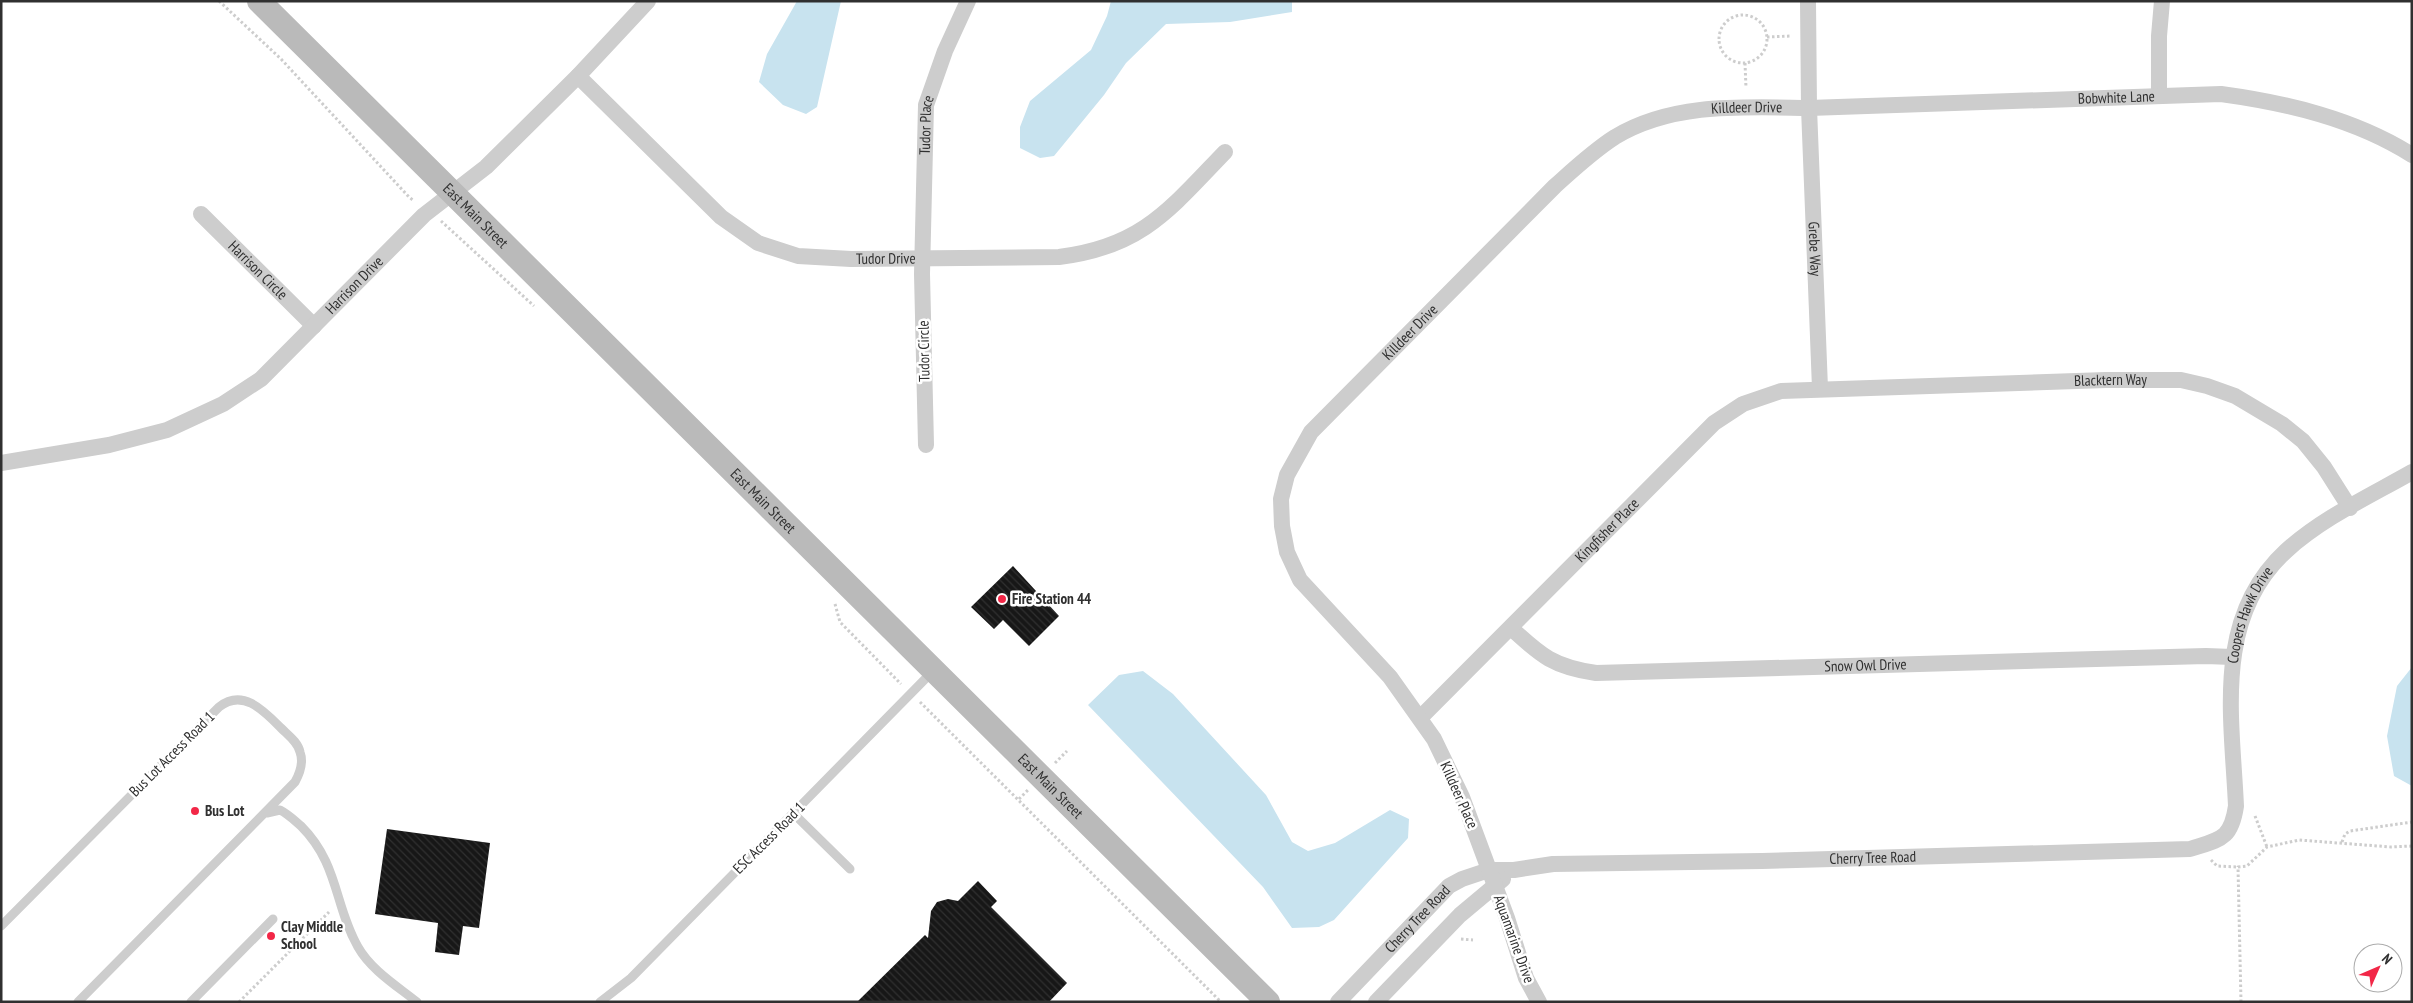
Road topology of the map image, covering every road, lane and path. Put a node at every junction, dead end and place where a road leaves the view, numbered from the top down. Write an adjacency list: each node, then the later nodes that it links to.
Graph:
1 (219, 1): 17 (path)
2 (259, 1): 16 (main road, East Main Street)
3 (648, 1): 10 (street, Harrison Drive)
4 (968, 1): 20 (street, Tudor Place)
5 (1808, 1): 13 (street, Grebe Way)
6 (2162, 1): 12 (street)
7 (1791, 36): 8 (path)
8 (1767, 37): 9 (path); 9 (path)
9 (1745, 62): 11 (path)
10 (578, 76): 16 (street, Harrison Drive); 20 (street, Tudor Drive)
11 (1746, 88)
12 (2159, 95): 13 (street, Bobwhite Lane); 15 (street, Bobwhite Lane)
13 (1809, 108): 23 (street, Grebe Way); 34 (street, Killdeer Drive)
14 (1225, 152): 20 (street, Tudor Drive)
15 (2412, 155)
16 (454, 193): 22 (street, Harrison Drive); 31 (main road, East Main Street)
17 (409, 197)
18 (201, 214): 22 (street, Harrison Circle)
19 (442, 222): 21 (path)
20 (923, 257): 24 (street, Tudor Circle)
21 (506, 282)
22 (314, 326): 25 (street, Harrison Drive)
23 (1820, 388): 27 (street, Blacktern Way); 29 (street, Kingfisher Place)
24 (926, 445)
25 (1, 463)
26 (2412, 472): 27 (street, Coopers Hawk Drive)
27 (2350, 508): 30 (street, Coopers Hawk Drive)
28 (831, 596): 32 (path)
29 (1511, 628): 30 (street, Snow Owl Drive); 34 (street, Kingfisher Place)
30 (2232, 657): 43 (street, Coopers Hawk Drive)
31 (933, 670): 39 (lane, ESC Access Road 1); 60 (main road, East Main Street)
32 (896, 678)
33 (935, 717): 59 (path)
34 (1420, 718): 50 (street, Killdeer Place)
35 (1067, 751): 36 (path)
36 (1056, 762)
37 (288, 790): 38 (lane); 40 (lane, Bus Lot Access Road 1); 53 (lane, Bus Lot Access Road 1)
38 (287, 813): 40 (lane); 51 (lane)
39 (794, 813): 49 (lane); 58 (lane, ESC Access Road 1)
40 (263, 815): 54 (lane, Bus Lot Access Road 1)
41 (2255, 816): 46 (path)
42 (2412, 822): 44 (path)
43 (2228, 834): 50 (street, Cherry Tree Road)
44 (2342, 842): 45 (path); 46 (path)
45 (2412, 846)
46 (2267, 847): 48 (path)
47 (2208, 857): 48 (path)
48 (2238, 867): 64 (path)
49 (850, 869)
50 (1492, 877): 61 (street, Cherry Tree Road); 62 (street, Cherry Tree Road); 63 (street, Aquamarine Drive)
51 (340, 900): 56 (path); 57 (lane)
52 (273, 919): 55 (lane)
53 (1, 926)
54 (78, 1002)
55 (192, 1002)
56 (239, 1002)
57 (417, 1002)
58 (600, 1002)
59 (1221, 1002)
60 (1268, 1002)
61 (1338, 1002)
62 (1376, 1002)
63 (1539, 1002)
64 (2241, 1002)

